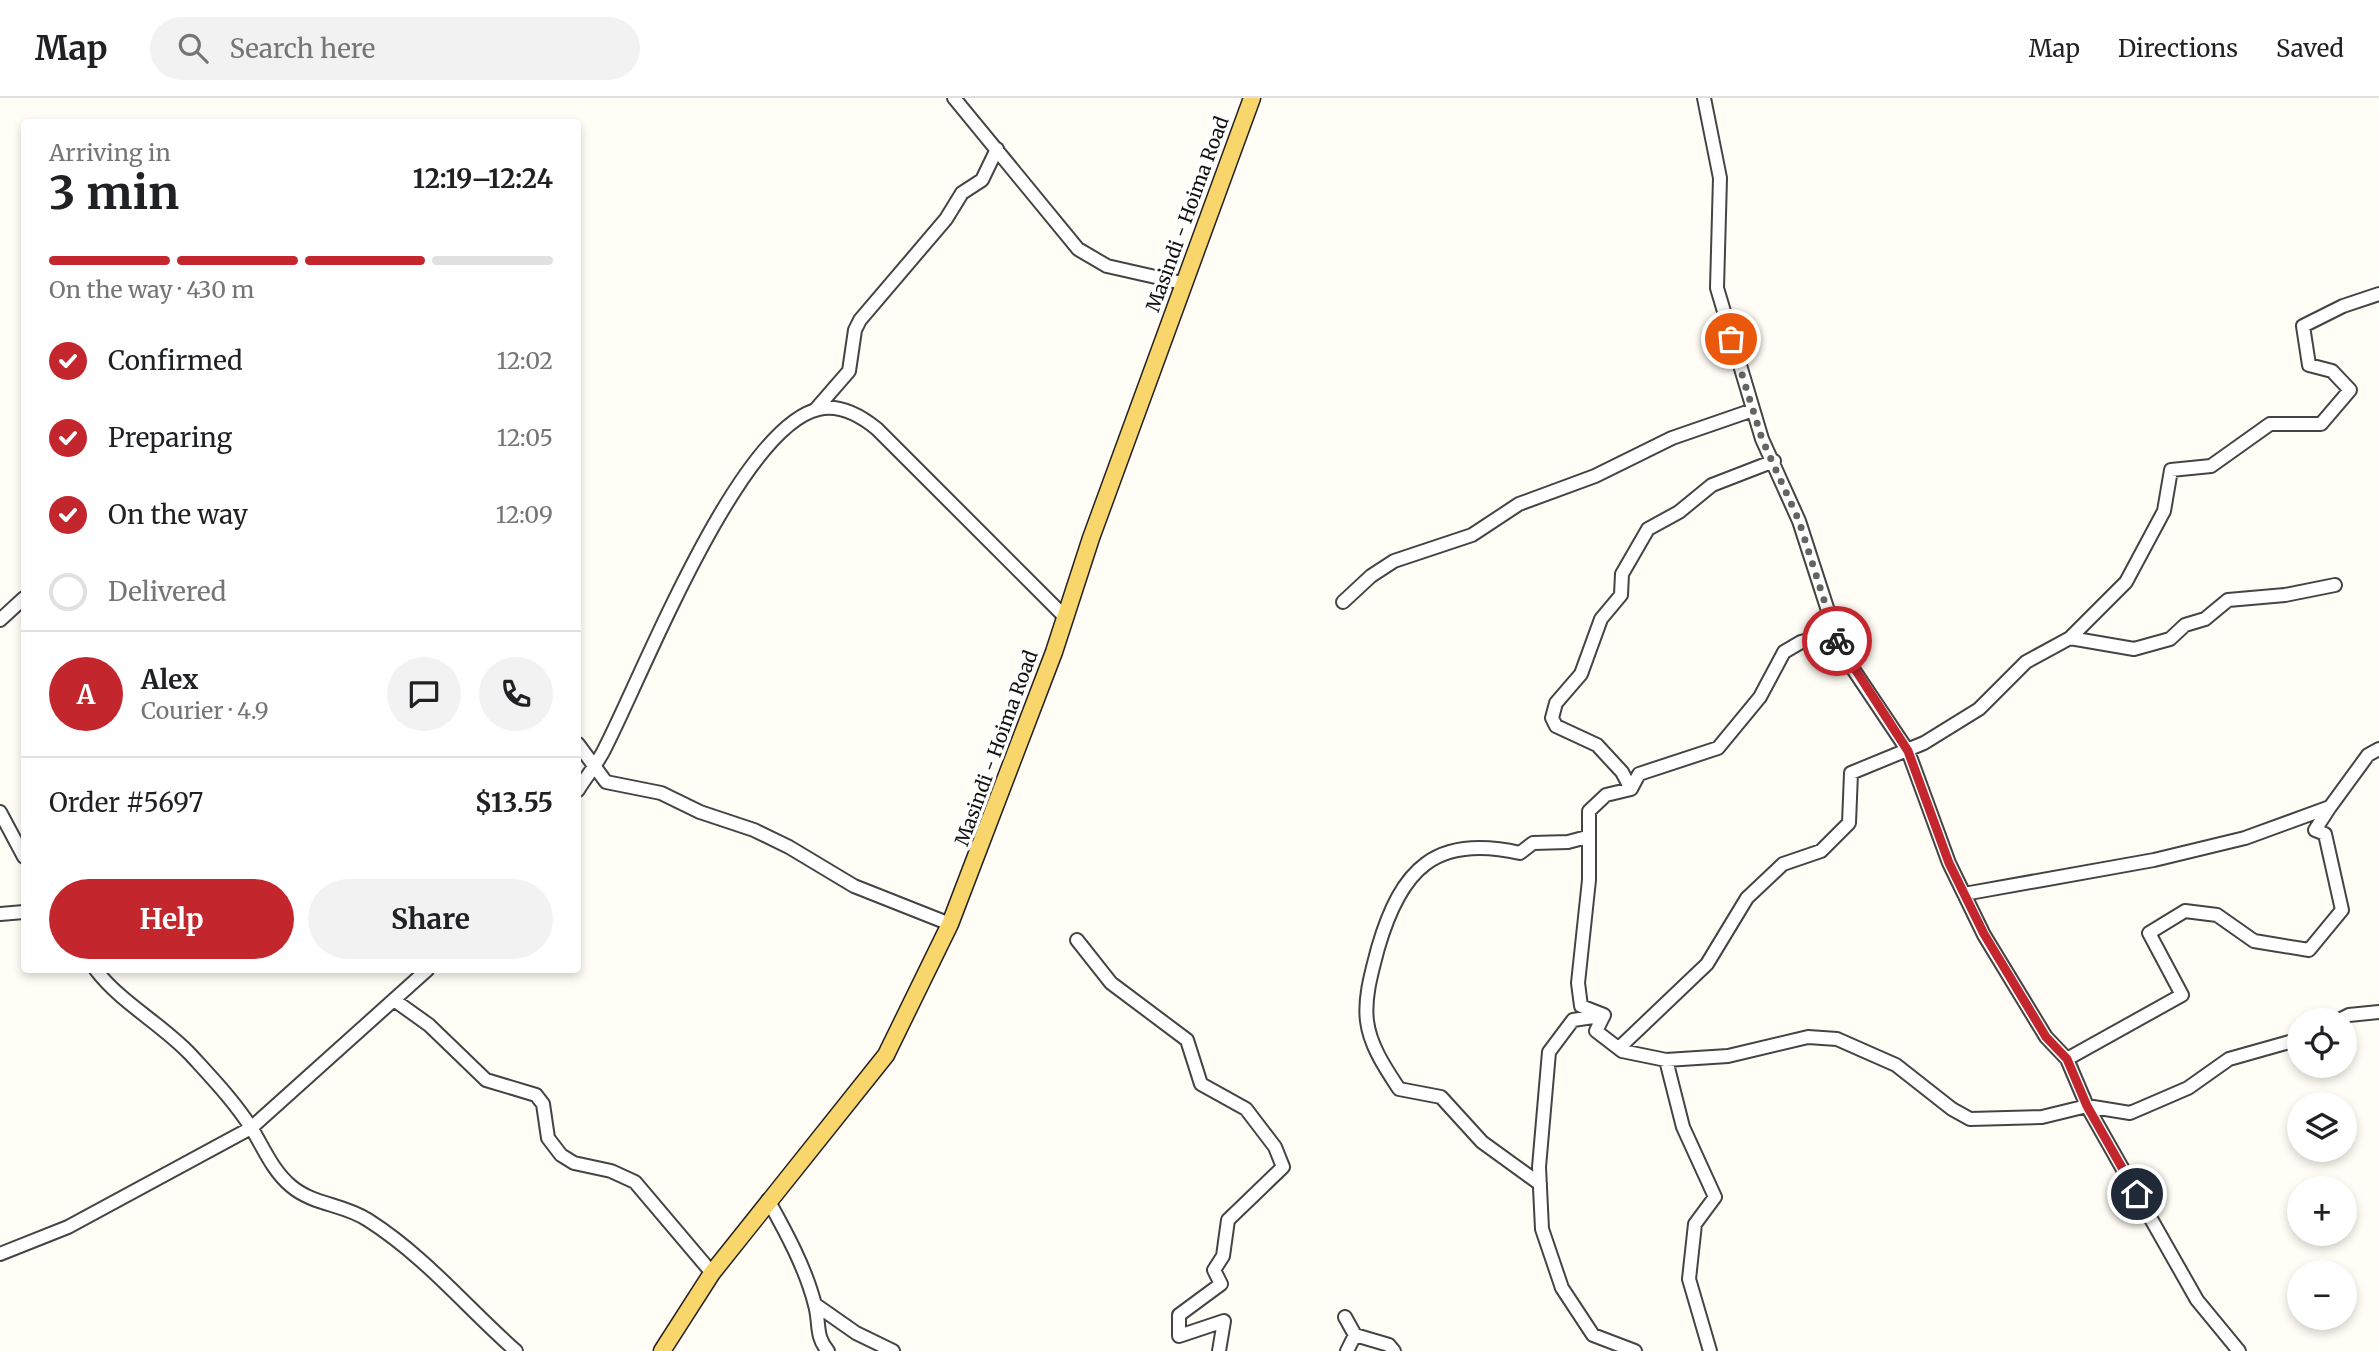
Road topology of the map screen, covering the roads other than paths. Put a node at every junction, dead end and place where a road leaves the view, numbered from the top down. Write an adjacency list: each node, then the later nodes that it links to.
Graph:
1 (954, 98): 4 (street)
2 (1252, 98): 5 (main road, Masindi - Hoima Road)
3 (1704, 98): 8 (street)
4 (997, 149): 5 (street); 7 (street)
5 (1182, 283): 13 (main road, Masindi - Hoima Road)
6 (2379, 294): 16 (street)
7 (816, 409): 13 (street); 20 (street)
8 (1753, 410): 9 (street); 12 (street)
9 (1774, 461): 15 (street); 22 (street)
10 (2335, 585): 16 (street)
11 (21, 601): 14 (street)
12 (1343, 602)
13 (1065, 617): 30 (main road, Masindi - Hoima Road)
14 (0, 620)
15 (1834, 633): 19 (street); 22 (street)
16 (2070, 638): 19 (street)
17 (581, 748): 20 (street)
18 (2379, 749): 23 (street)
19 (1908, 751): 27 (street); 39 (street)
20 (594, 765): 21 (street); 30 (street)
21 (581, 785)
22 (1631, 789): 25 (street)
23 (2330, 807): 27 (street); 40 (street)
24 (0, 812): 26 (street)
25 (1587, 837): 37 (street); 44 (street)
26 (21, 851)
27 (1964, 894): 40 (street)
28 (21, 912): 29 (street)
29 (0, 914)
30 (950, 924): 45 (main road, Masindi - Hoima Road)
31 (1077, 940): 55 (street)
32 (99, 973): 43 (street)
33 (423, 973): 34 (street)
34 (394, 1000): 43 (street); 47 (street)
35 (2379, 1012): 36 (street)
36 (2357, 1014)
37 (1604, 1015): 39 (street); 44 (street)
38 (2287, 1043): 42 (street)
39 (1620, 1047): 41 (street)
40 (2067, 1059): 42 (street)
41 (1667, 1060): 42 (street); 59 (street)
42 (2087, 1106): 60 (street)
43 (251, 1128): 46 (street); 51 (street)
44 (1540, 1184): 58 (street)
45 (768, 1200): 47 (main road, Masindi - Hoima Road); 48 (street)
46 (0, 1255)
47 (712, 1273): 52 (main road, Masindi - Hoima Road)
48 (816, 1305): 53 (street); 54 (street)
49 (1345, 1317): 50 (street)
50 (1355, 1335): 56 (street); 57 (street)
51 (516, 1351)
52 (662, 1351)
53 (828, 1351)
54 (893, 1351)
55 (1219, 1351)
56 (1347, 1351)
57 (1394, 1351)
58 (1635, 1351)
59 (1710, 1351)
60 (2239, 1351)

